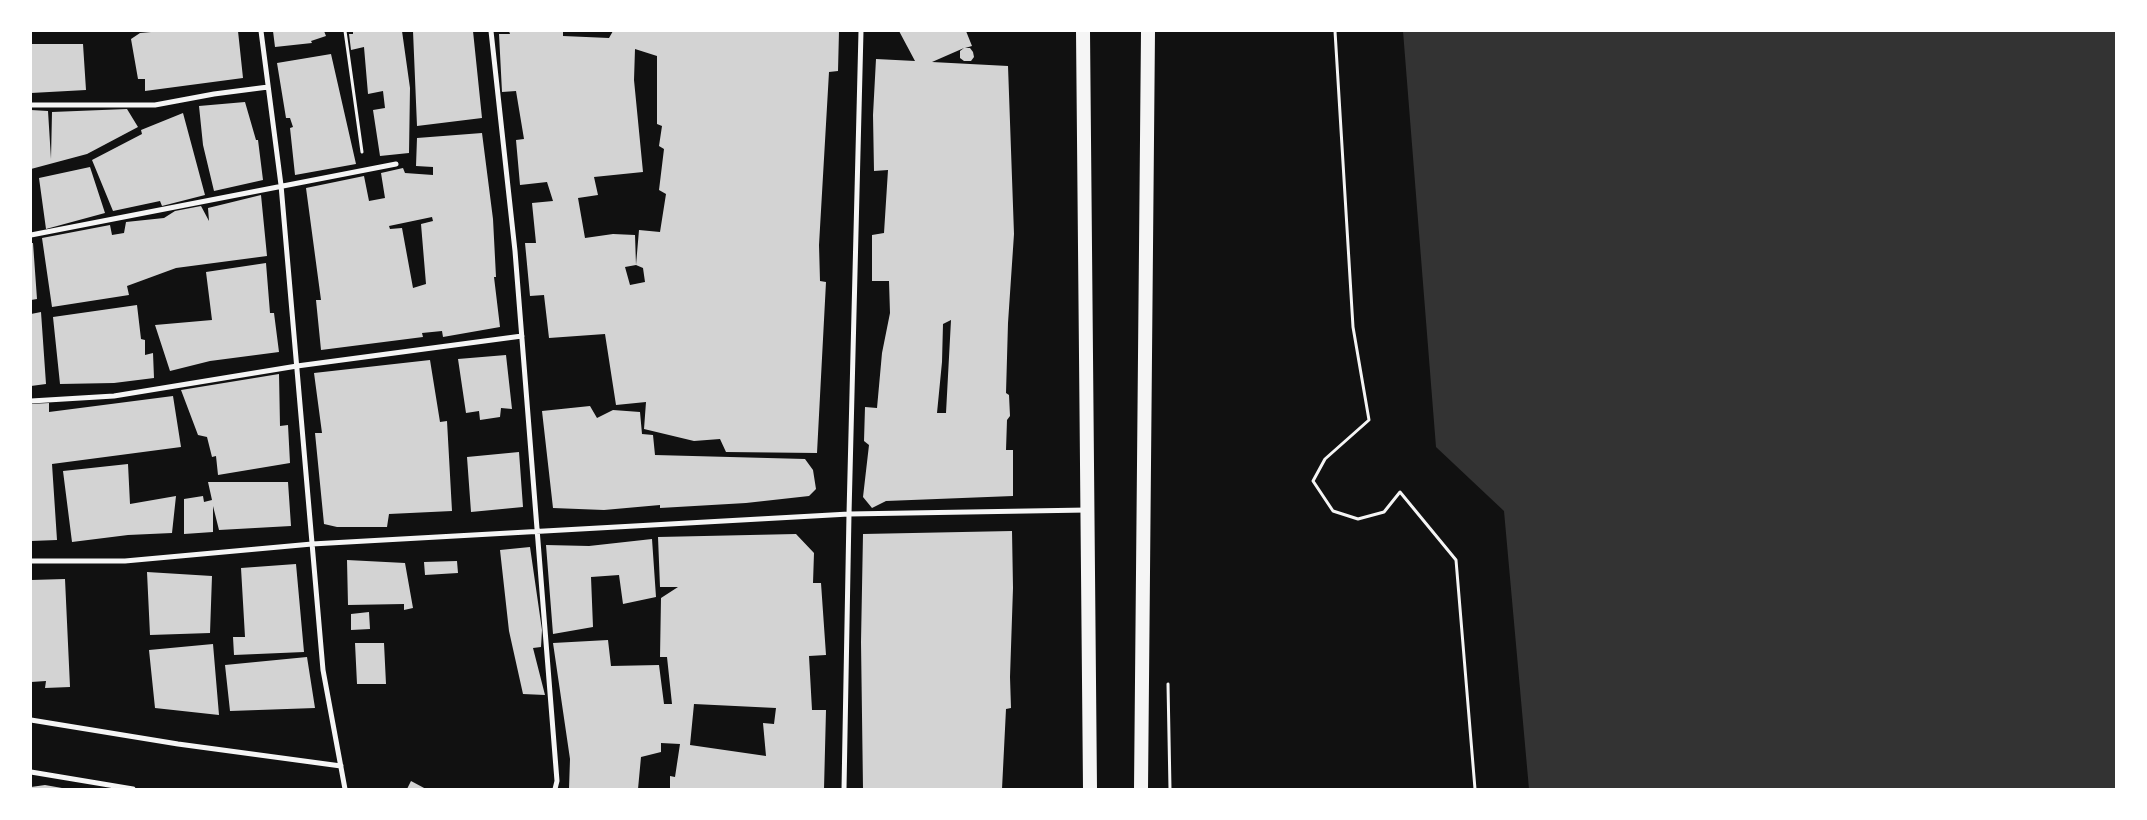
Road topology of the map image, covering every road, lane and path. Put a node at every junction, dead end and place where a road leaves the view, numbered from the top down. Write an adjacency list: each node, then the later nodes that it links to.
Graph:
1 (261, 31): 8 (street)
2 (345, 31): 11 (path)
3 (491, 31): 14 (street)
4 (862, 31): 18 (street)
5 (1083, 31): 17 (highway)
6 (1148, 31): 30 (highway)
7 (1335, 31): 31 (path)
8 (268, 87): 9 (street); 12 (street)
9 (31, 105)
10 (396, 164): 11 (street)
11 (364, 171): 12 (street)
12 (282, 186): 13 (street); 15 (street)
13 (31, 235)
14 (522, 336): 15 (street); 19 (street)
15 (297, 366): 16 (street); 20 (street)
16 (31, 401)
17 (1088, 510): 18 (street); 29 (highway)
18 (848, 514): 19 (street); 28 (street)
19 (536, 531): 20 (street); 27 (street)
20 (312, 544): 21 (street); 23 (street)
21 (31, 561)
22 (31, 720): 23 (street)
23 (341, 766): 26 (street)
24 (31, 772): 25 (street)
25 (133, 789)
26 (345, 789)
27 (556, 789)
28 (844, 789)
29 (1090, 789)
30 (1141, 789)
31 (1475, 789)

